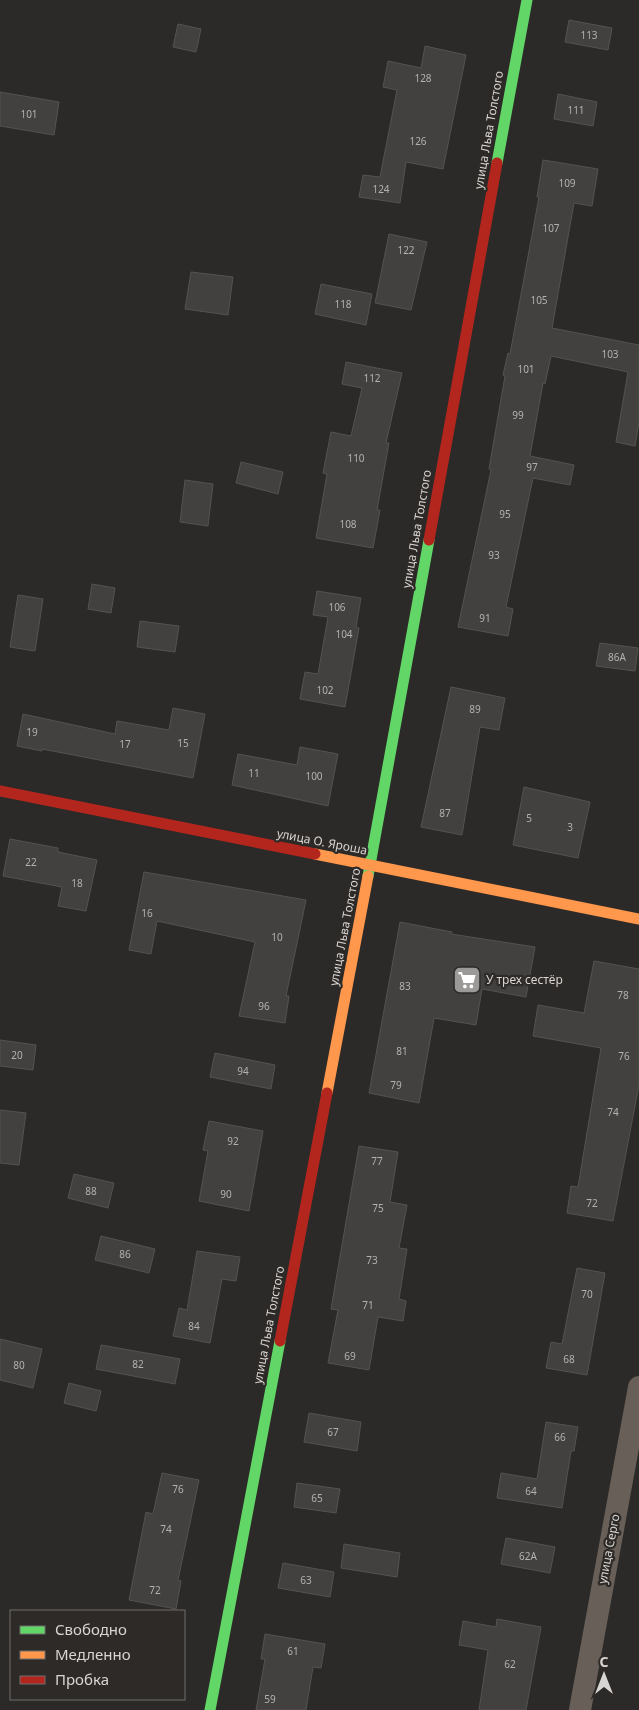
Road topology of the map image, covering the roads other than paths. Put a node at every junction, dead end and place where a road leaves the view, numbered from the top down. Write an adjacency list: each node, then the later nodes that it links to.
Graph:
1 (527, 0): 3 (street, улица Льва Толстого)
2 (0, 791): 3 (street, улица О. Яроша)
3 (370, 865): 4 (street, улица О. Яроша); 6 (street, улица Льва Толстого)
4 (639, 919)
5 (639, 1387): 7 (street, улица Серго)
6 (210, 1710)
7 (580, 1710)

